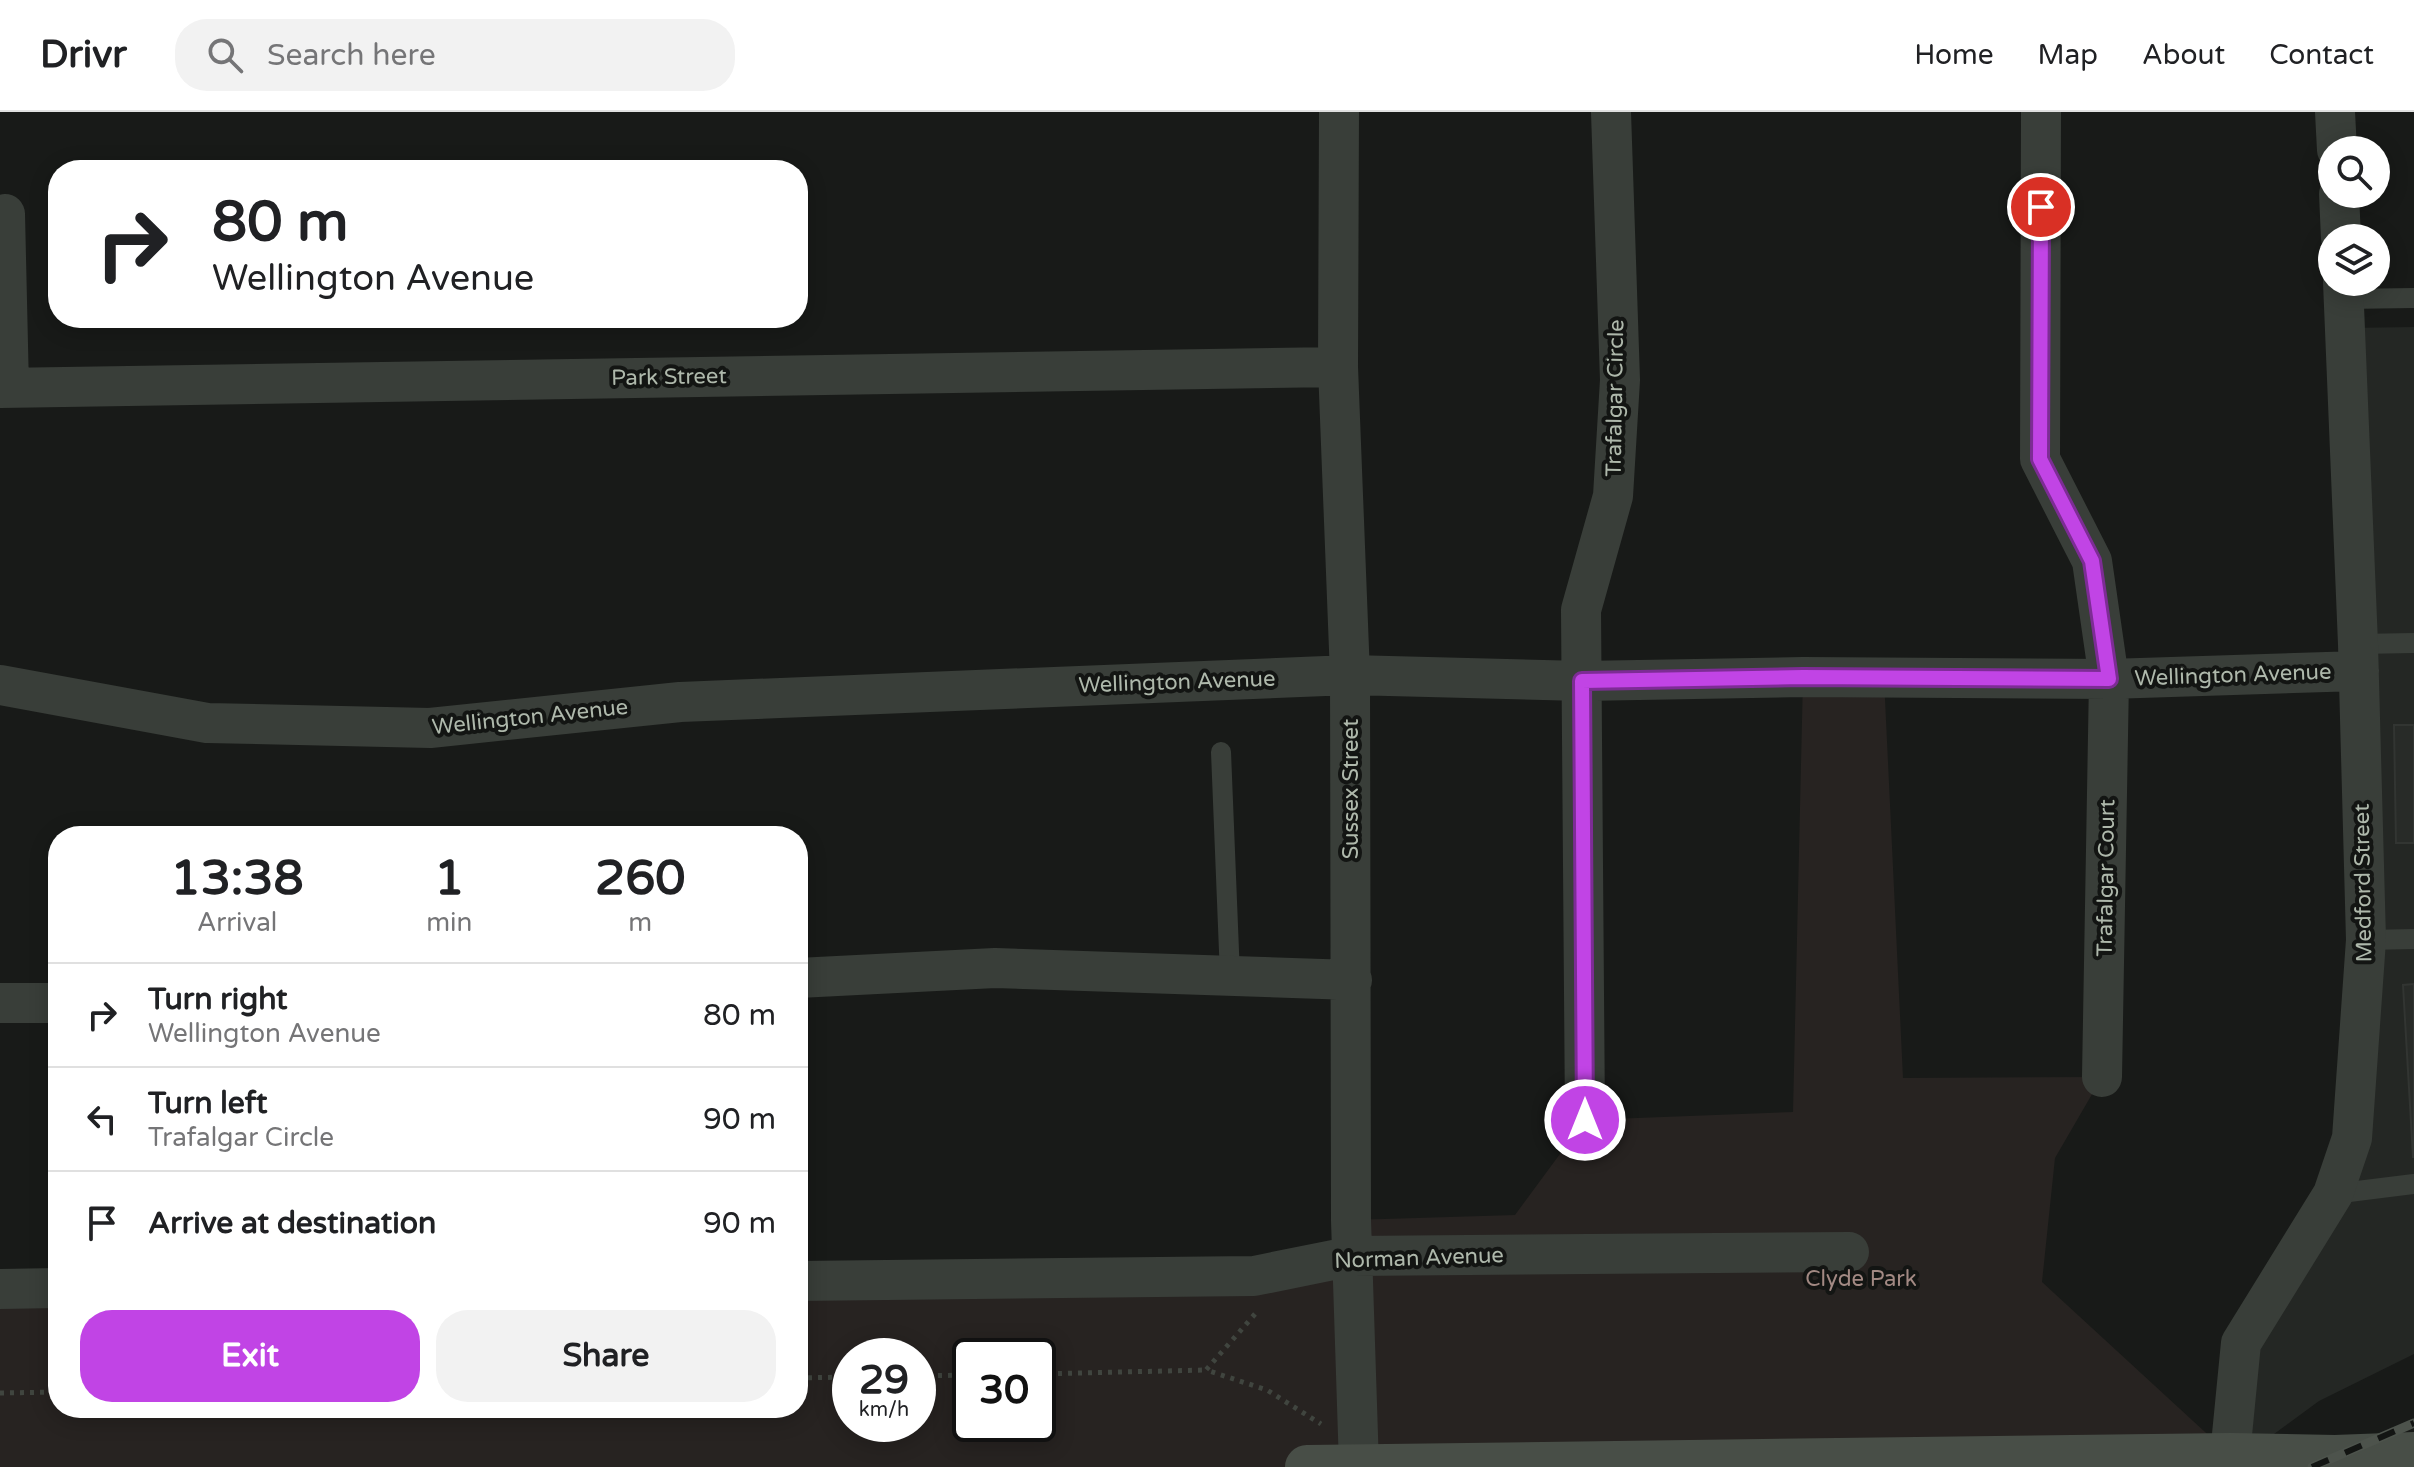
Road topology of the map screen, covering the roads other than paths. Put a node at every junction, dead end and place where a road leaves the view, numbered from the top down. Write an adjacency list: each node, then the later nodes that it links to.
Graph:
1 (1339, 112): 10 (street, Sussex Street)
2 (1611, 112): 16 (street, Trafalgar Circle)
3 (2041, 112): 15 (street)
4 (2335, 112): 5 (street)
5 (2336, 136)
6 (5, 214): 11 (street)
7 (2390, 295): 9 (lane)
8 (2344, 296): 13 (street, Medford Street)
9 (2414, 298)
10 (1338, 367): 11 (street, Park Street); 14 (street, Sussex Street)
11 (4, 388)
12 (2414, 643): 13 (lane)
13 (2358, 657): 15 (street, Wellington Avenue); 20 (street, Medford Street)
14 (1350, 675): 16 (street, Wellington Avenue); 17 (street, Wellington Avenue); 23 (street, Sussex Street)
15 (2109, 679): 16 (street, Wellington Avenue); 26 (street, Trafalgar Court)
16 (1582, 681): 27 (street, Trafalgar Circle)
17 (0, 685)
18 (1221, 752): 21 (lane)
19 (2414, 939): 20 (lane)
20 (2366, 940): 29 (street, Medford Street)
21 (1230, 976): 22 (street); 23 (street)
22 (808, 977)
23 (1352, 980): 31 (street, Sussex Street)
24 (0, 1003): 25 (street)
25 (48, 1003)
26 (2102, 1077)
27 (1585, 1120)
28 (2414, 1184): 29 (lane)
29 (2333, 1194): 36 (street, Medford Street)
30 (1849, 1252): 31 (street, Norman Avenue)
31 (1353, 1256): 32 (street, Norman Avenue); 37 (street, Sussex Street)
32 (808, 1281)
33 (48, 1288): 34 (street)
34 (0, 1289)
35 (2414, 1454): 36 (street)
36 (2230, 1455): 37 (street)
37 (1359, 1457): 38 (street)
38 (1307, 1467)

